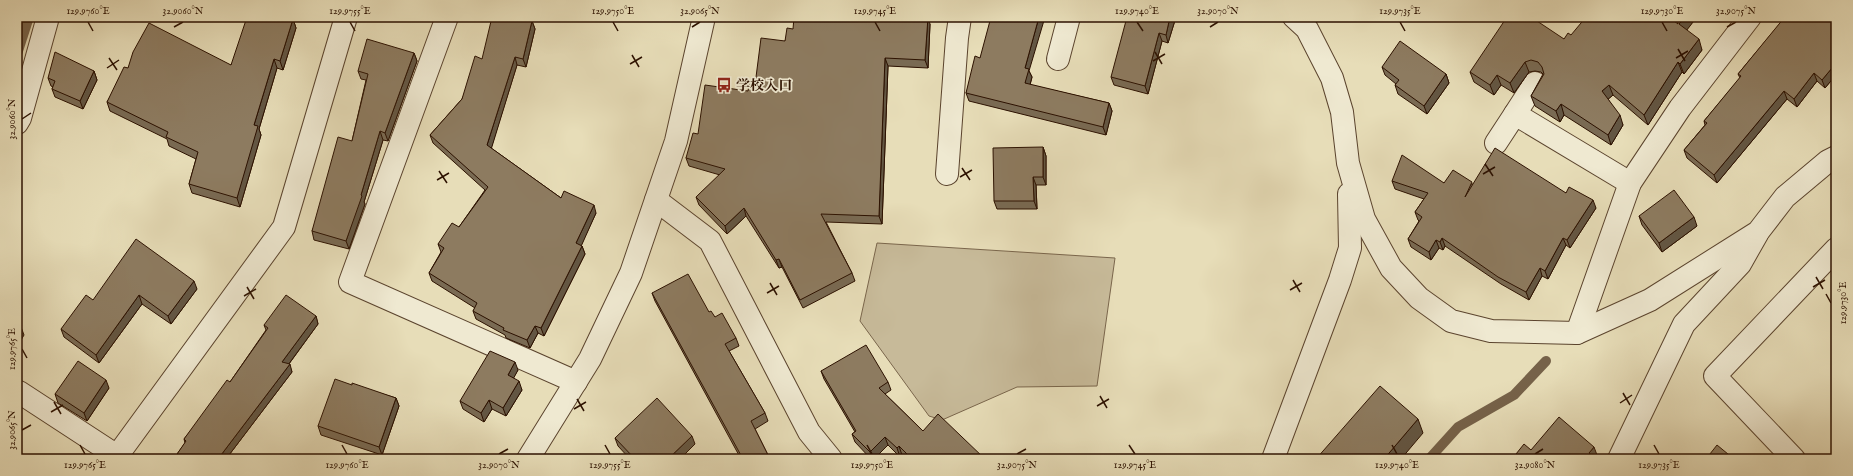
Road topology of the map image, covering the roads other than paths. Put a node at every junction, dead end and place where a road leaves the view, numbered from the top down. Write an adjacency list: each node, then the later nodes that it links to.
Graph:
1 (48, 17): 12 (street)
2 (346, 17): 23 (street)
3 (447, 17): 22 (street)
4 (704, 17): 18 (street)
5 (960, 17): 16 (street)
6 (1069, 17): 9 (street)
7 (1294, 17): 15 (street)
8 (1750, 17): 17 (street)
9 (1058, 59)
10 (1536, 83): 11 (street)
11 (1516, 114): 13 (street); 17 (street)
12 (17, 123)
13 (1496, 143)
14 (1836, 157): 19 (street)
15 (1348, 163): 21 (street); 26 (street)
16 (947, 174)
17 (1630, 183): 21 (street)
18 (656, 200): 22 (street); 25 (street)
19 (1758, 232): 21 (street); 27 (street)
20 (1836, 249): 28 (street)
21 (1577, 333)
22 (576, 382): 24 (street)
23 (19, 392)
24 (528, 459)
25 (831, 459)
26 (1273, 459)
27 (1619, 459)
28 (1794, 459)

